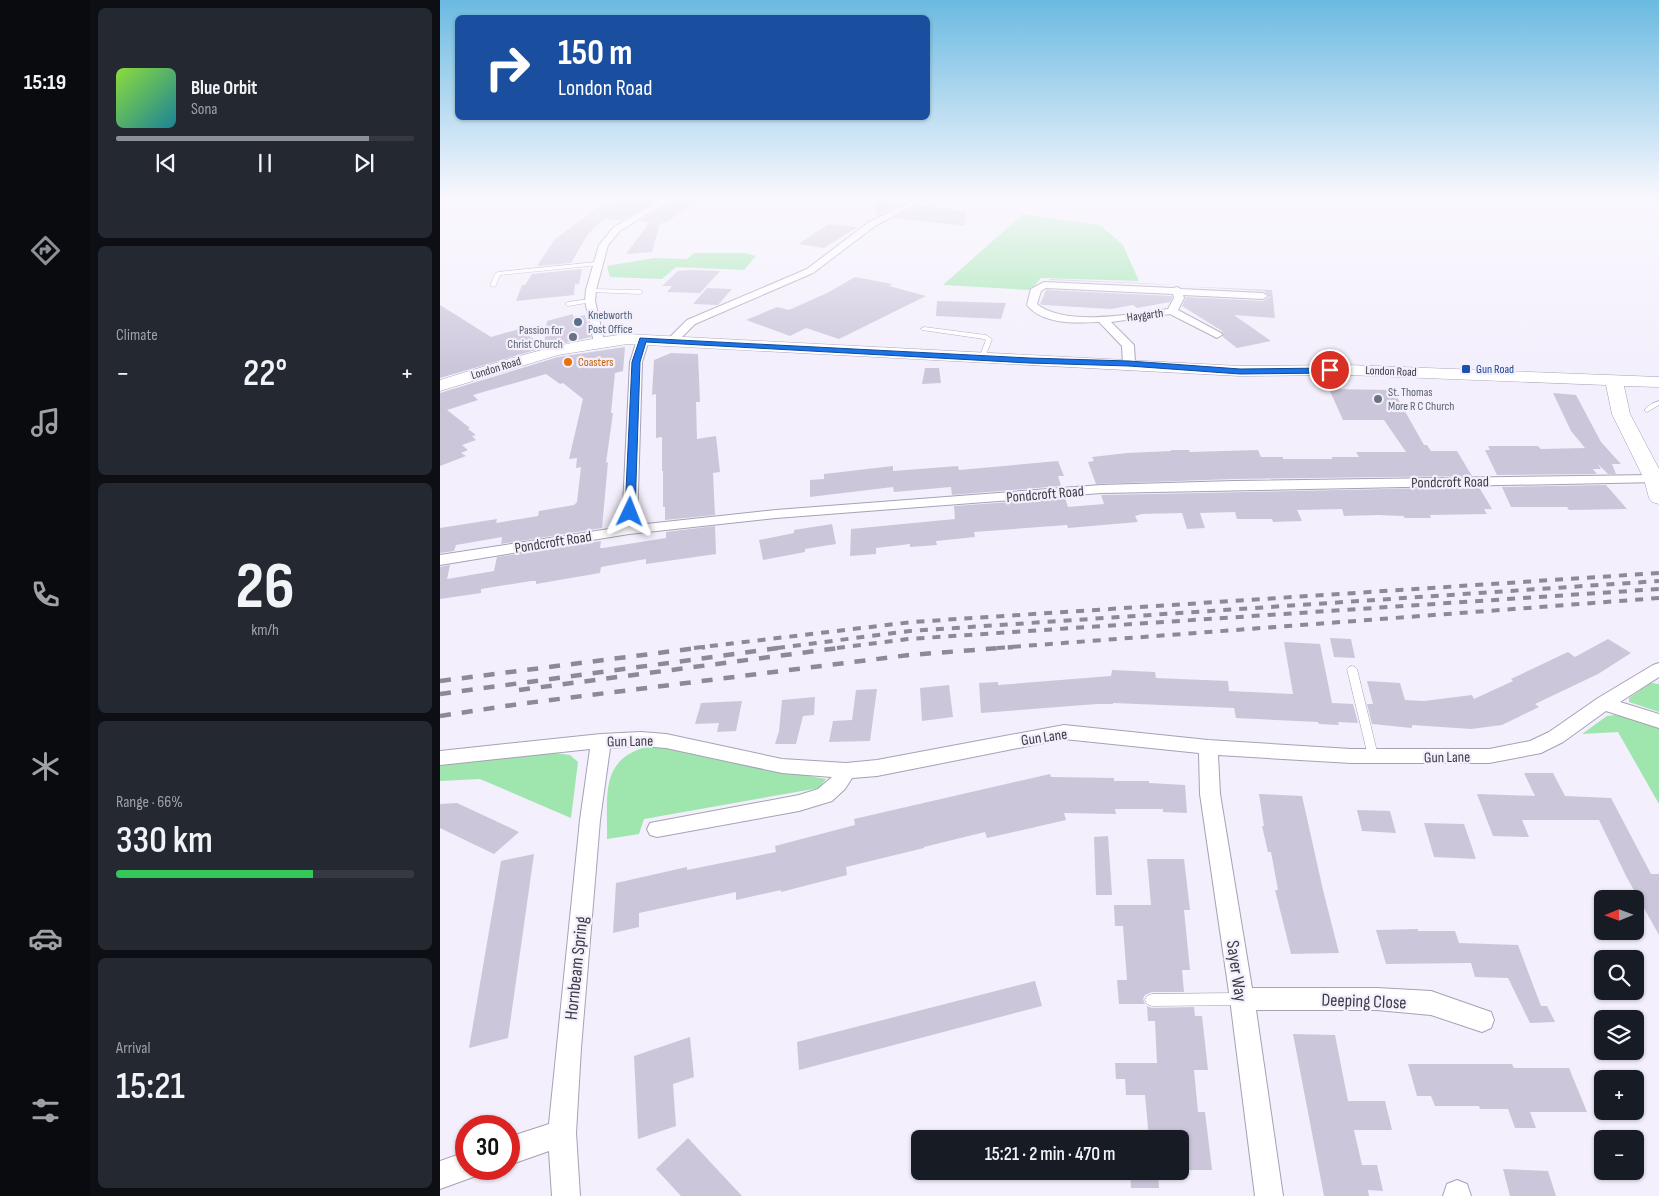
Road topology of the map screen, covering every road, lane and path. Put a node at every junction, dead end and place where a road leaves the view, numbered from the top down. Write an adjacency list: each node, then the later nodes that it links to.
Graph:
1 (600, 256): 3 (street)
2 (830, 256): 16 (street)
3 (597, 264): 4 (lane); 5 (street)
4 (494, 286)
5 (591, 290): 7 (lane); 9 (street)
6 (1176, 290): 8 (street); 11 (street, Haygarth); 12 (street, Haygarth)
7 (640, 292)
8 (1263, 296)
9 (590, 301): 10 (lane); 17 (street)
10 (568, 304)
11 (1172, 311): 12 (street, Haygarth); 14 (street)
12 (1102, 319): 19 (street, Haygarth)
13 (924, 329): 18 (lane)
14 (1217, 335)
15 (643, 340): 16 (main road, London Road); 17 (main road, London Road); 26 (street)
16 (672, 341): 18 (main road, London Road)
17 (598, 342): 22 (main road, London Road)
18 (982, 358): 19 (main road, London Road)
19 (1129, 364): 20 (main road, London Road)
20 (1614, 382): 21 (main road, London Road); 25 (main road)
21 (1658, 383)
22 (440, 386)
23 (1659, 403): 24 (lane)
24 (1647, 410)
25 (1657, 488): 26 (street, Pondcroft Road)
26 (629, 530): 27 (street, Pondcroft Road)
27 (440, 560)
28 (1352, 669): 34 (lane)
29 (1659, 669): 30 (street, Gun Lane)
30 (1604, 703): 31 (street); 34 (street, Gun Lane)
31 (1659, 721)
32 (601, 741): 35 (street, Gun Lane); 36 (street, Gun Lane); 41 (street, Hornbeam Spring)
33 (1208, 747): 34 (street, Gun Lane); 36 (street, Gun Lane); 38 (street, Sayer Way)
34 (1373, 756)
35 (440, 758)
36 (846, 771): 37 (street)
37 (656, 829)
38 (1242, 999): 39 (lane); 40 (street, Deeping Close); 46 (street, Sayer Way)
39 (1152, 1000)
40 (1482, 1020)
41 (562, 1133): 42 (street); 45 (street, Hornbeam Spring)
42 (520, 1147)
43 (455, 1170): 44 (street)
44 (440, 1175)
45 (566, 1196)
46 (1269, 1196)

